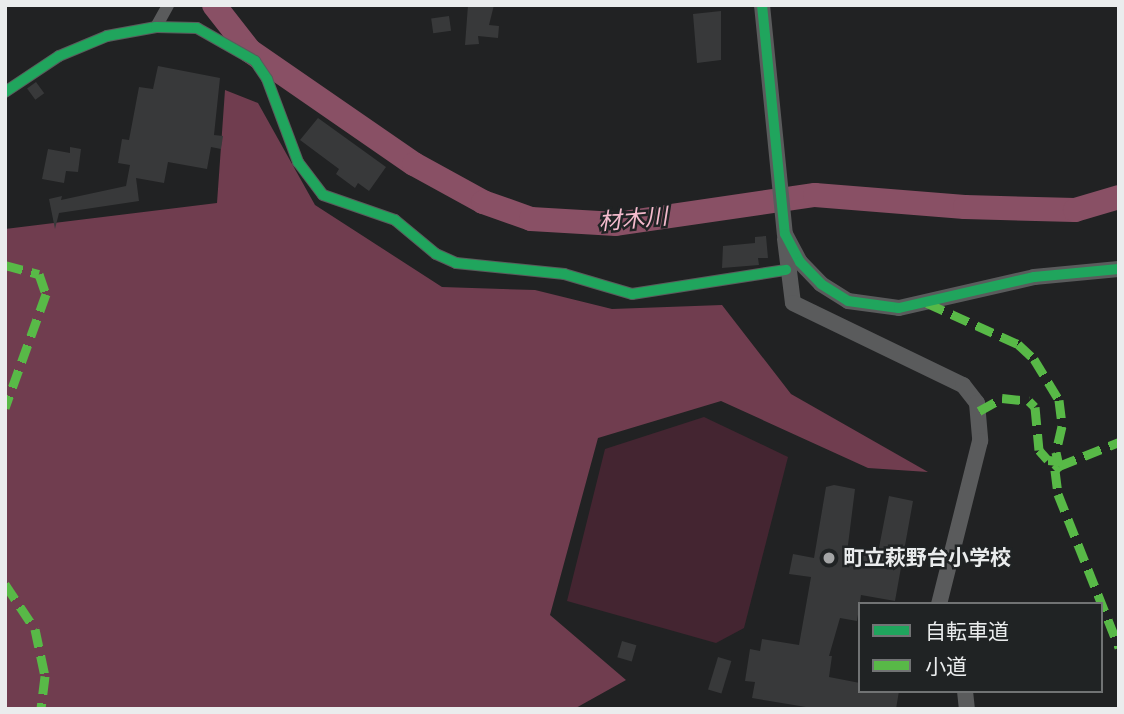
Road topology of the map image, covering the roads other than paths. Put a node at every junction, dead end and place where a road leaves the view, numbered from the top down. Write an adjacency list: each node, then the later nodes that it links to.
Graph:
1 (168, 5): 3 (street)
2 (762, 5): 5 (street)
3 (156, 26): 4 (street); 7 (street)
4 (5, 92)
5 (785, 234): 6 (street); 7 (street)
6 (1119, 269)
7 (786, 270): 8 (street)
8 (940, 602)

